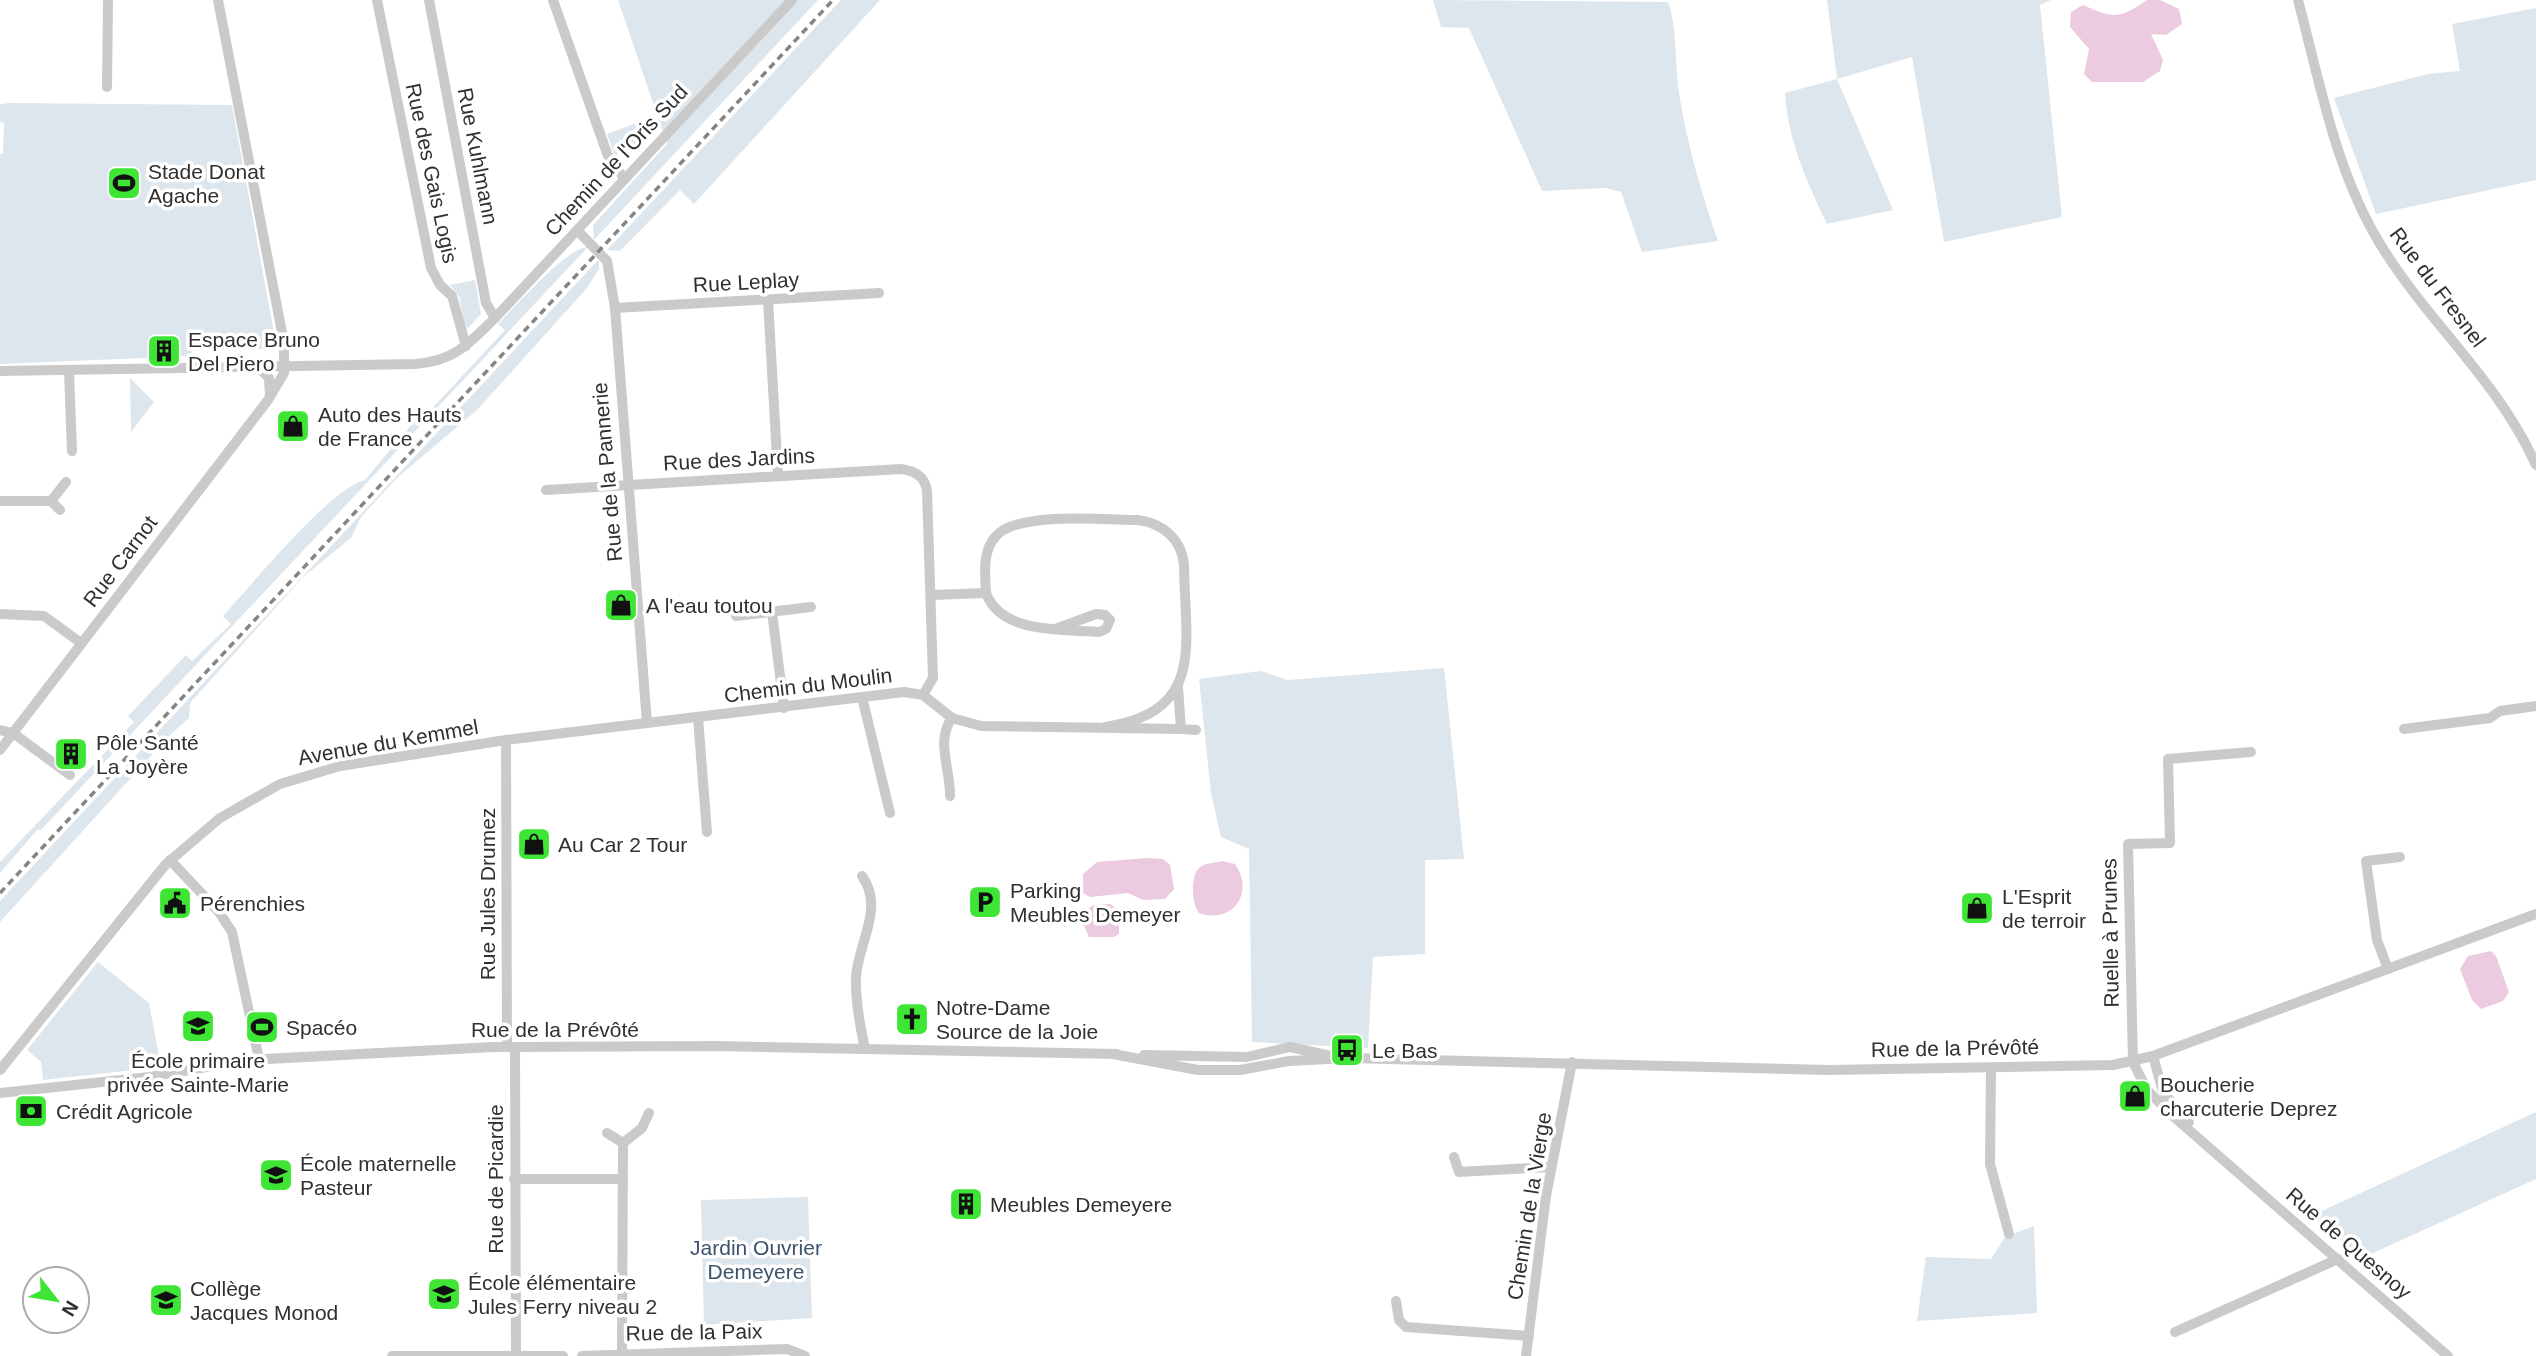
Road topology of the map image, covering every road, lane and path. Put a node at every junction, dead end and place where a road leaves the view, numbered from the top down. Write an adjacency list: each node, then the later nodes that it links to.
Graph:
1 (108, 0): 8 (street)
2 (218, 0): 16 (street)
3 (377, 0): 15 (street, Rue des Gais Logis)
4 (429, 0): 14 (street, Rue Kuhlmann)
5 (553, 0): 9 (street)
6 (792, 0): 9 (street, Chemin de l'Oris Sud)
7 (2298, 0): 22 (street, Rue du Fresnel)
8 (107, 87)
9 (625, 179): 10 (street, Chemin de l'Oris Sud)
10 (577, 230): 13 (street, Rue de la Pannerie); 14 (street, Chemin de l'Oris Sud)
11 (879, 293): 12 (street, Rue Leplay)
12 (768, 300): 13 (street, Rue Leplay); 23 (street)
13 (615, 308): 25 (street, Rue de la Pannerie)
14 (495, 318): 15 (street, Chemin de l'Oris Sud)
15 (466, 345): 16 (street, Chemin de l'Oris Sud)
16 (285, 366): 17 (street, Chemin de l'Oris Sud); 20 (street, Rue Carnot)
17 (258, 367): 19 (street, Chemin de l'Oris Sud); 20 (street)
18 (0, 371): 19 (street, Chemin de l'Oris Sud)
19 (69, 372): 21 (street)
20 (270, 396): 38 (street, Rue Carnot)
21 (72, 451)
22 (2536, 465)
23 (778, 476): 25 (street, Rue des Jardins); 26 (street, Rue des Jardins)
24 (66, 482): 29 (street)
25 (627, 484): 27 (street, Rue des Jardins); 46 (street, Rue de la Pannerie)
26 (926, 486): 32 (street, Chemin du Moulin)
27 (545, 489)
28 (0, 501): 29 (street)
29 (51, 501): 30 (street)
30 (60, 510)
31 (986, 593): 32 (street); 37 (street); 39 (street)
32 (932, 595): 40 (street, Chemin du Moulin)
33 (811, 607): 34 (street)
34 (772, 612): 36 (street); 43 (street)
35 (0, 614): 38 (street)
36 (736, 617)
37 (1058, 628)
38 (81, 643): 52 (street, Rue Carnot)
39 (1178, 687): 47 (street); 48 (street)
40 (923, 695): 41 (street, Chemin du Moulin); 45 (street, Chemin du Moulin)
41 (862, 697): 43 (street, Chemin du Moulin); 58 (street)
42 (2536, 706): 49 (street)
43 (784, 708): 44 (street, Chemin du Moulin)
44 (698, 718): 46 (street, Avenue du Kemmel); 59 (street)
45 (952, 718): 47 (street); 57 (street)
46 (647, 723): 53 (street, Avenue du Kemmel)
47 (1105, 727): 48 (street)
48 (1181, 729): 51 (street)
49 (2404, 729)
50 (0, 730): 52 (street)
51 (1196, 730)
52 (13, 733): 54 (street, Rue Carnot); 56 (street)
53 (506, 740): 61 (street, Avenue du Kemmel); 65 (street, Rue Jules Drumez)
54 (0, 750)
55 (2251, 752): 70 (street, Ruelle à Prunes)
56 (70, 775)
57 (950, 796)
58 (890, 813)
59 (707, 832)
60 (2400, 856): 64 (street)
61 (170, 860): 68 (street); 72 (street, Avenue du Kemmel)
62 (862, 876): 66 (street)
63 (2536, 914): 64 (street, Rue de la Prévôté)
64 (2388, 969): 67 (street, Rue de la Prévôté)
65 (511, 1047): 66 (street, Rue de la Prévôté); 68 (street, Rue de la Prévôté); 81 (street, Rue de Picardie)
66 (865, 1049): 69 (street, Rue de la Prévôté)
67 (2153, 1056): 70 (street, Rue de la Prévôté); 78 (street, Rue de Quesnoy)
68 (260, 1059): 73 (street, Rue de la Prévôté)
69 (1572, 1062): 71 (street, Rue de la Prévôté); 79 (street, Chemin de la Vierge)
70 (2133, 1062): 71 (street, Rue de la Prévôté); 78 (street, Rue de Quesnoy)
71 (1991, 1068): 82 (street)
72 (0, 1070)
73 (0, 1093)
74 (649, 1113): 76 (street)
75 (607, 1133): 76 (street)
76 (623, 1143): 80 (street)
77 (1454, 1157): 79 (street)
78 (2225, 1159): 83 (street, Rue de Quesnoy)
79 (1551, 1167): 86 (street, Chemin de la Vierge)
80 (623, 1179): 81 (street); 87 (street)
81 (514, 1180): 88 (street, Rue de Picardie)
82 (2009, 1234)
83 (2339, 1259): 85 (street); 94 (street, Rue de Quesnoy)
84 (1396, 1301): 86 (street)
85 (2175, 1332)
86 (1529, 1336): 93 (street, Chemin de la Vierge)
87 (622, 1353): 91 (street, Rue de la Paix); 92 (street, Rue de la Paix)
88 (516, 1354): 89 (street); 90 (street)
89 (392, 1356)
90 (563, 1356)
91 (582, 1356)
92 (805, 1356)
93 (1526, 1356)
94 (2448, 1356)

